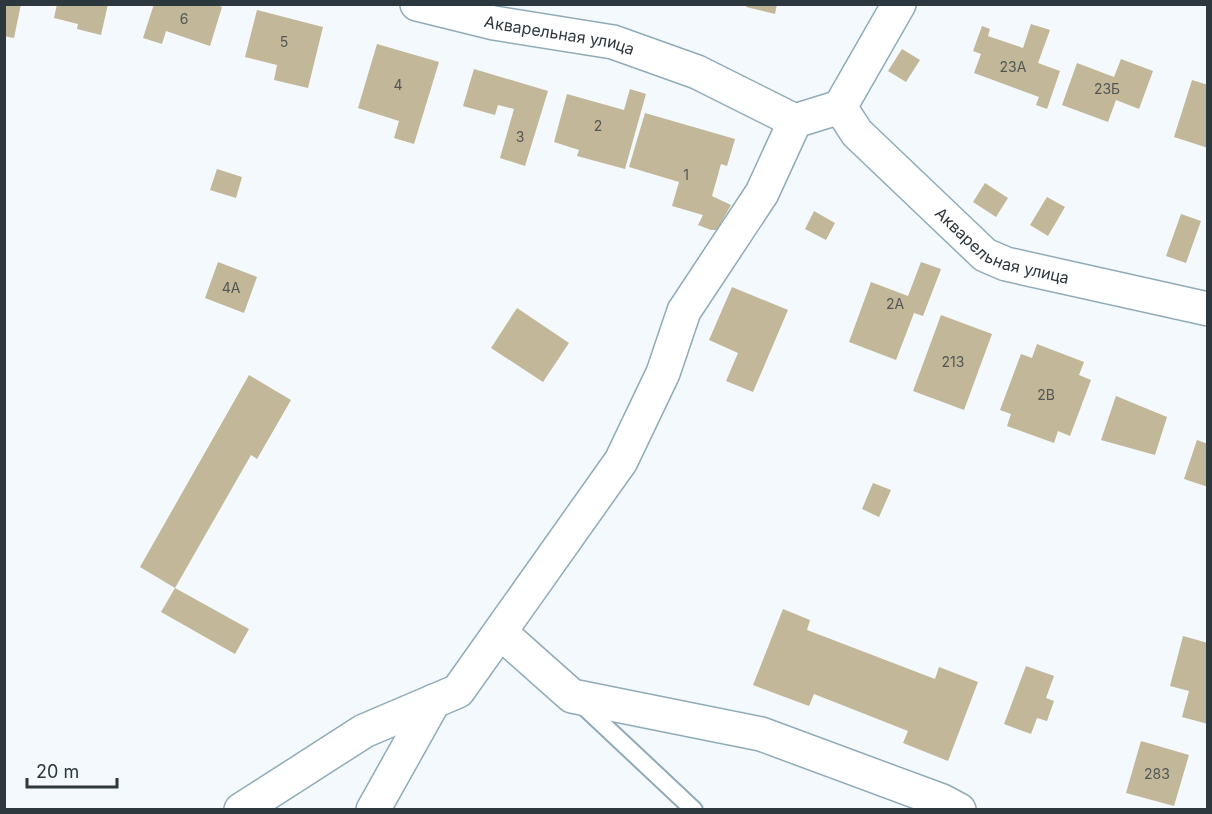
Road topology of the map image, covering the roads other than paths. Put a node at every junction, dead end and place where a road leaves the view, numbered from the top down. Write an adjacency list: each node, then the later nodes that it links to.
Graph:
1 (417, 4): 4 (street, Акварельная улица)
2 (898, 4): 3 (street)
3 (840, 107): 4 (street); 5 (street, Акварельная улица)
4 (795, 122): 6 (street)
5 (1208, 309)
6 (500, 632): 7 (street); 8 (street)
7 (572, 696): 11 (lane); 12 (street)
8 (434, 701): 9 (street); 10 (street)
9 (241, 810)
10 (373, 810)
11 (694, 810)
12 (959, 810)

